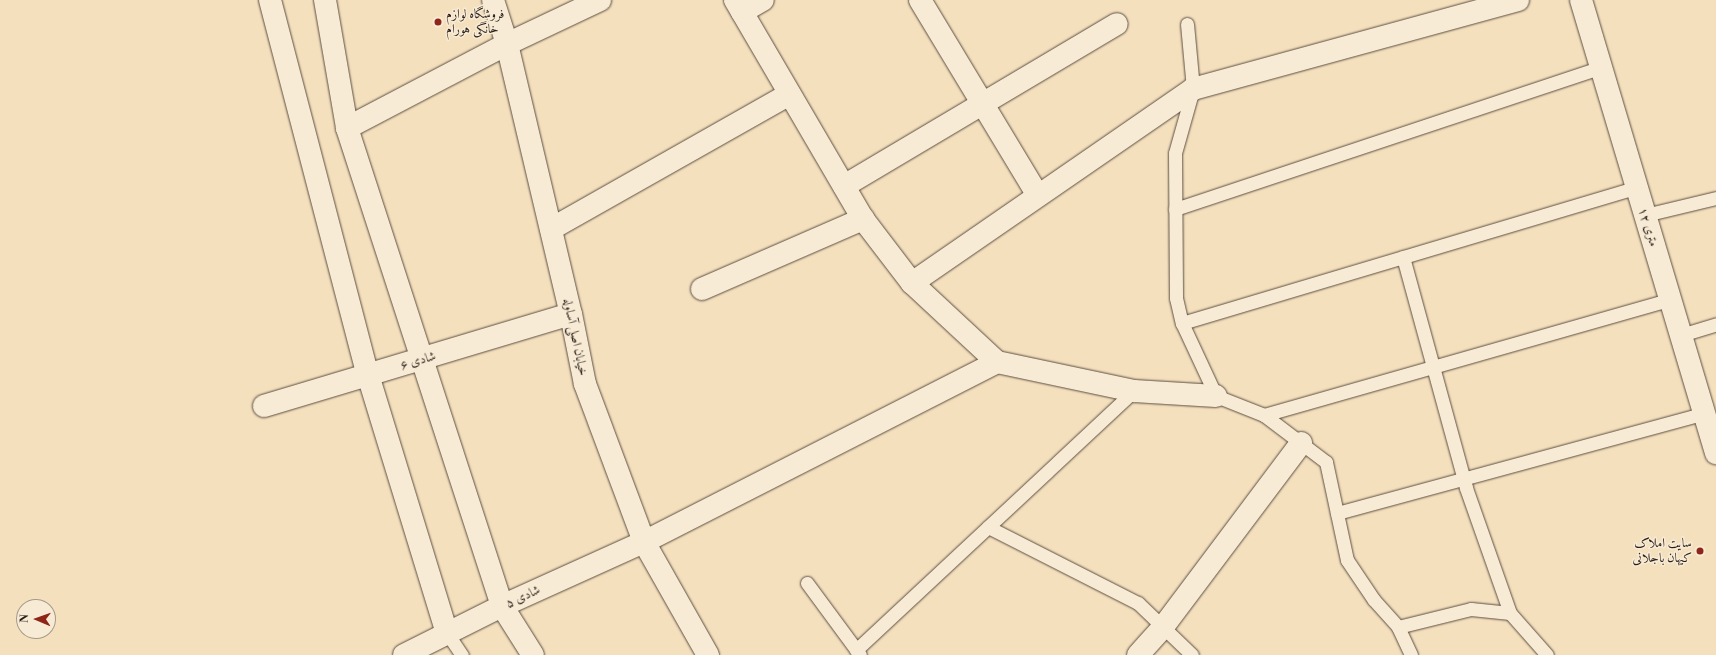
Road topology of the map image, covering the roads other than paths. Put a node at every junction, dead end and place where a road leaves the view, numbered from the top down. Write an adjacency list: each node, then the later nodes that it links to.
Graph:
1 (270, 0): 37 (street)
2 (325, 0): 17 (street)
3 (493, 0): 12 (street, خیابان اصلی آساوله)
4 (600, 0): 12 (street)
5 (763, 0): 9 (street)
6 (920, 0): 16 (street)
7 (1518, 0): 14 (street)
8 (1581, 0): 13 (street, ۱۲ متری)
9 (738, 6): 15 (street)
10 (1117, 24): 16 (street)
11 (1187, 24): 14 (lane)
12 (507, 44): 17 (street); 25 (street, خیابان اصلی آساوله)
13 (1600, 67): 19 (street, ۱۲ متری); 22 (lane)
14 (1193, 89): 20 (street); 22 (lane)
15 (790, 94): 18 (street); 25 (street)
16 (983, 104): 18 (street); 20 (street)
17 (347, 128): 34 (street)
18 (844, 186): 24 (street)
19 (1636, 188): 23 (street, ۱۲ متری); 26 (lane)
20 (1037, 194): 27 (street)
21 (1716, 198): 23 (lane)
22 (1175, 209): 31 (lane)
23 (1645, 215): 29 (street, ۱۲ متری)
24 (863, 219): 27 (street); 28 (street)
25 (551, 229): 30 (street, خیابان اصلی آساوله)
26 (1403, 257): 31 (lane); 36 (lane)
27 (912, 282): 35 (street)
28 (702, 289)
29 (1670, 299): 33 (street, ۱۲ متری); 36 (lane)
30 (572, 314): 34 (street, شادی ۶); 47 (street, خیابان اصلی آساوله)
31 (1182, 322): 39 (lane)
32 (1716, 324): 33 (lane)
33 (1681, 335): 41 (street, ۱۲ متری)
34 (422, 361): 37 (street, شادی ۶); 49 (street)
35 (998, 362): 38 (street); 47 (street, شادی ۵)
36 (1432, 367): 42 (lane); 50 (lane)
37 (368, 375): 40 (street, شادی ۶); 53 (street)
38 (1134, 391): 39 (street); 46 (lane)
39 (1216, 396): 42 (lane)
40 (264, 406)
41 (1704, 413): 44 (street, ۱۲ متری); 45 (lane)
42 (1264, 415): 43 (lane)
43 (1301, 443): 45 (lane); 51 (street)
44 (1716, 453)
45 (1337, 513): 52 (lane)
46 (988, 527): 51 (lane); 54 (lane)
47 (644, 542): 49 (street, شادی ۵); 58 (street, خیابان اصلی آساوله)
48 (807, 583): 54 (lane)
49 (502, 606): 53 (street, شادی ۵); 57 (street)
50 (1510, 613): 52 (lane); 62 (lane)
51 (1163, 627): 59 (street); 60 (lane)
52 (1398, 627): 61 (lane)
53 (448, 633): 55 (street, شادی ۵); 56 (lane)
54 (858, 653)
55 (404, 655)
56 (462, 655)
57 (533, 655)
58 (708, 655)
59 (1138, 655)
60 (1192, 655)
61 (1411, 655)
62 (1547, 655)

